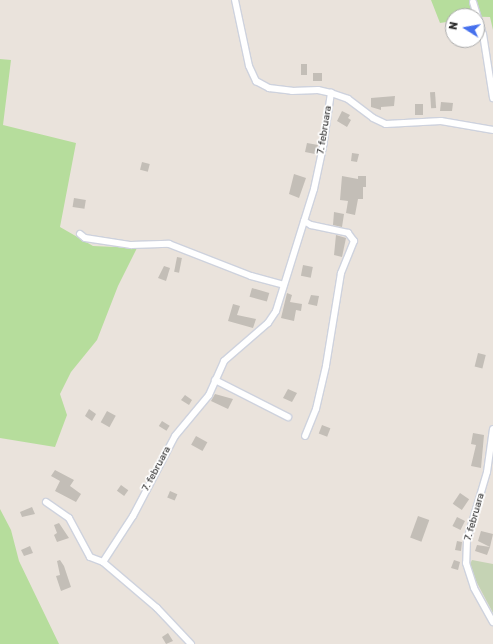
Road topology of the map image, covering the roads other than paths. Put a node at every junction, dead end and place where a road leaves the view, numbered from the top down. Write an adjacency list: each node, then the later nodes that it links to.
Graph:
1 (235, 0): 3 (street)
2 (473, 2): 4 (street)
3 (331, 93): 5 (street, 7. februara); 6 (street, 7. februara)
4 (493, 98)
5 (493, 130)
6 (304, 221): 8 (street, 7. februara); 12 (street)
7 (80, 234): 8 (street)
8 (284, 285): 9 (street, 7. februara)
9 (215, 380): 10 (street); 14 (street, 7. februara)
10 (288, 417)
11 (493, 429): 15 (street, 7. februara)
12 (305, 436)
13 (46, 502): 14 (street)
14 (103, 562): 16 (street)
15 (493, 622)
16 (191, 644)

